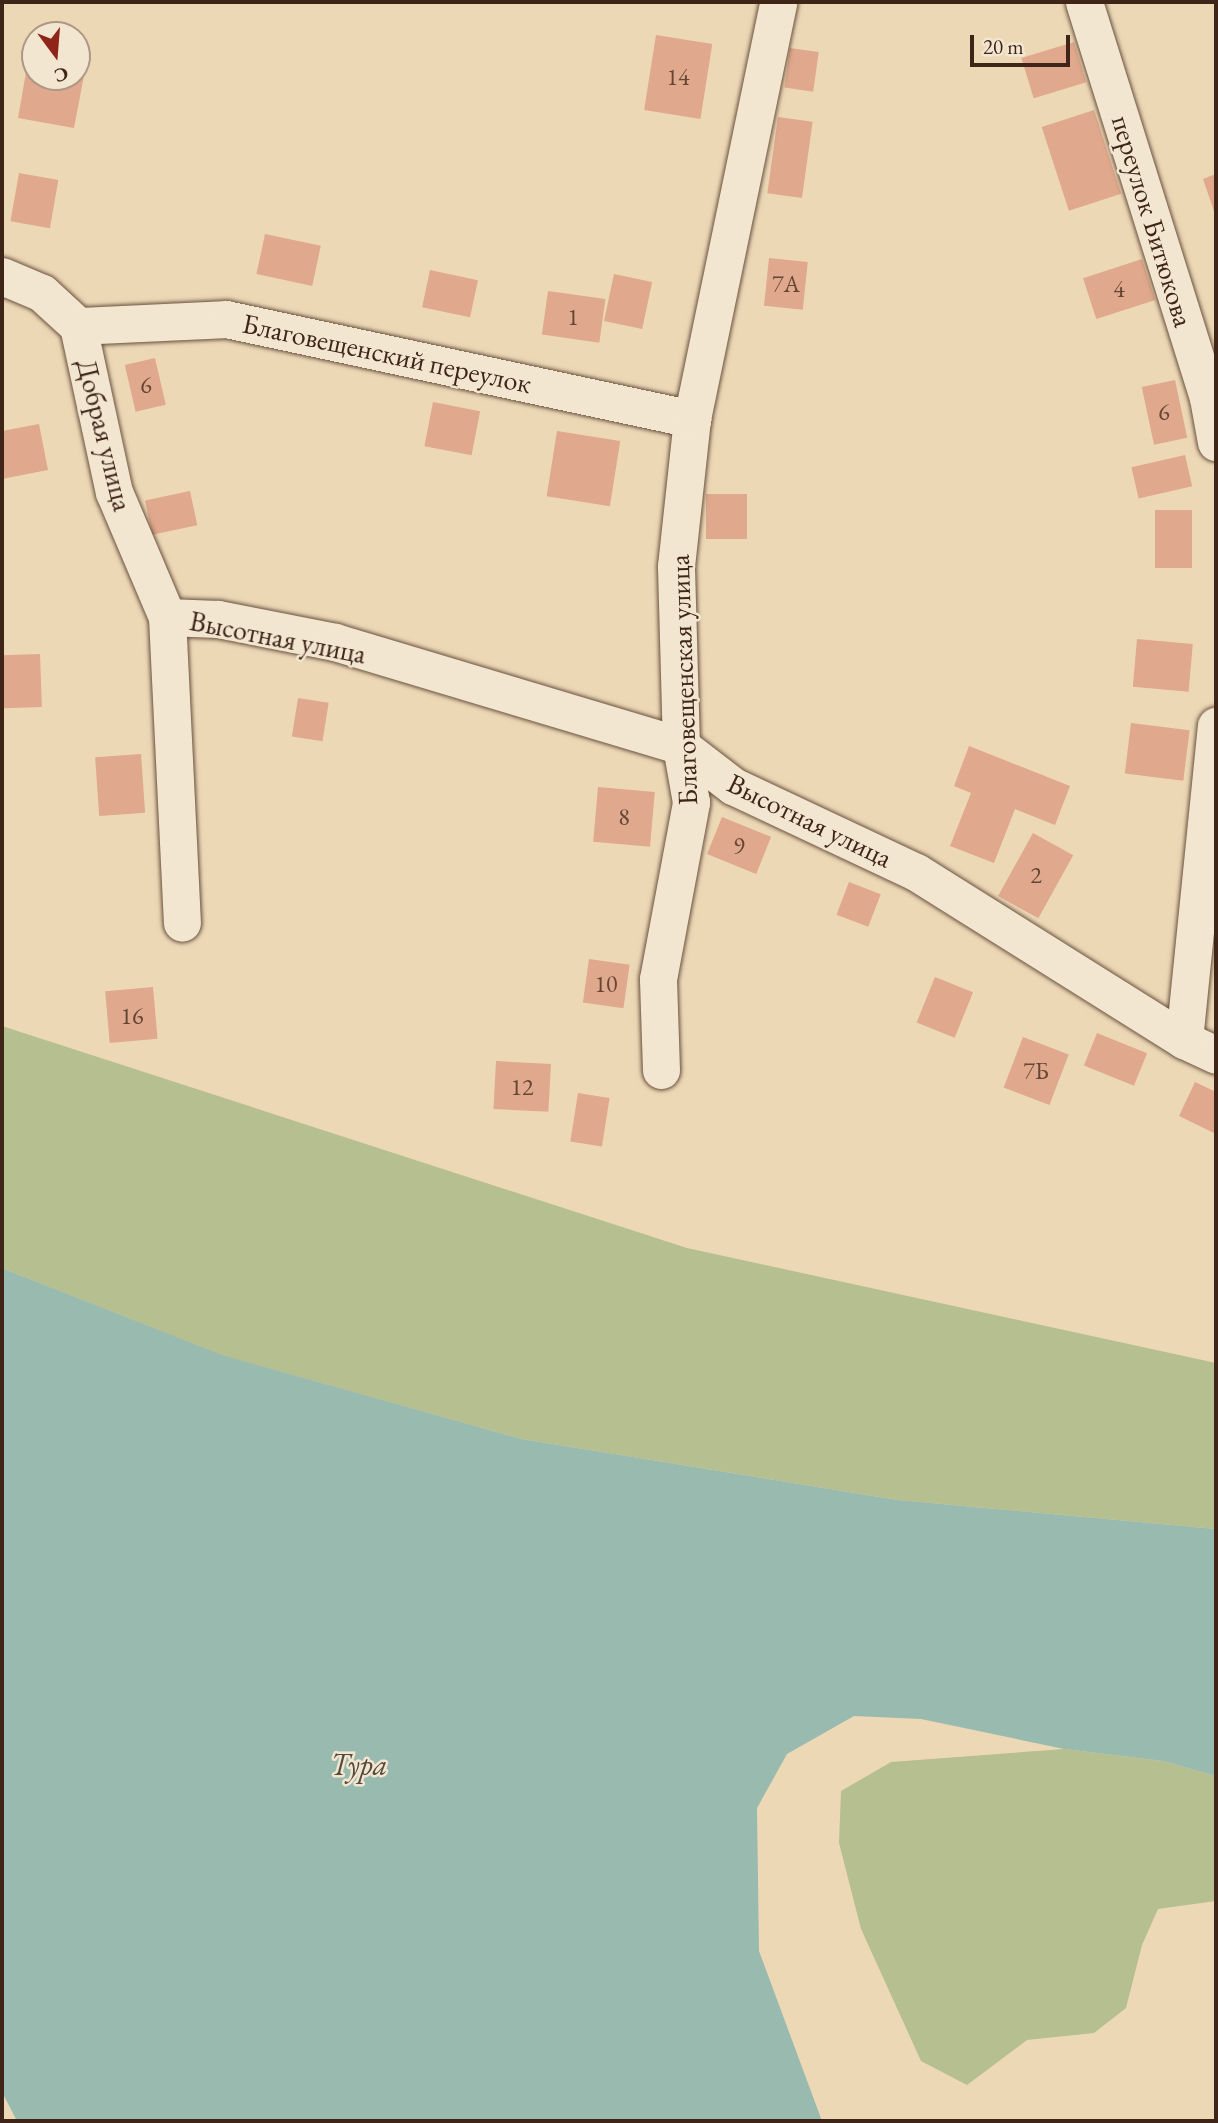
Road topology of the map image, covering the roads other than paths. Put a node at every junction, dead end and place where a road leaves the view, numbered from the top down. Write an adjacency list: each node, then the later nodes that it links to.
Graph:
1 (778, 2): 5 (street, Благовещенская улица)
2 (1084, 2): 6 (street, переулок Битюкова)
3 (2, 275): 4 (street, Добрая улица)
4 (78, 326): 5 (street, Благовещенский переулок); 7 (street, Добрая улица)
5 (692, 419): 9 (street, Благовещенская улица)
6 (1216, 442)
7 (167, 617): 9 (street, Высотная улица); 10 (street, Добрая улица)
8 (1216, 726): 11 (street)
9 (681, 746): 11 (street, Высотная улица); 12 (street, Благовещенская улица)
10 (182, 923)
11 (1200, 1048)
12 (661, 1070)

